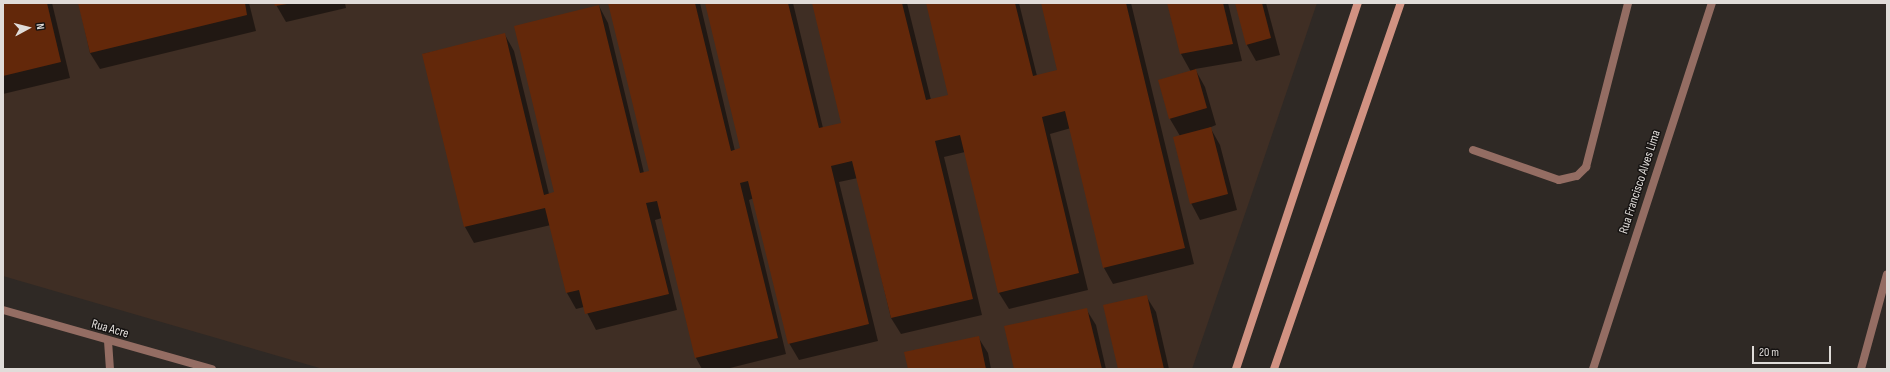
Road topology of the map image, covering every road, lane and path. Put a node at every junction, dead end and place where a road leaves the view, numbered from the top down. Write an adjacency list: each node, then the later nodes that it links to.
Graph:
1 (1358, 3): 11 (main road)
2 (1401, 3): 12 (main road)
3 (1628, 3): 5 (street)
4 (1712, 3): 13 (street, Rua Francisco Alves Lima)
5 (1473, 150)
6 (1887, 274): 14 (street)
7 (3, 310): 8 (street, Rua Acre)
8 (108, 341): 9 (street); 10 (street, Rua Acre)
9 (110, 369)
10 (212, 369)
11 (1236, 369)
12 (1274, 369)
13 (1593, 369)
14 (1861, 369)

